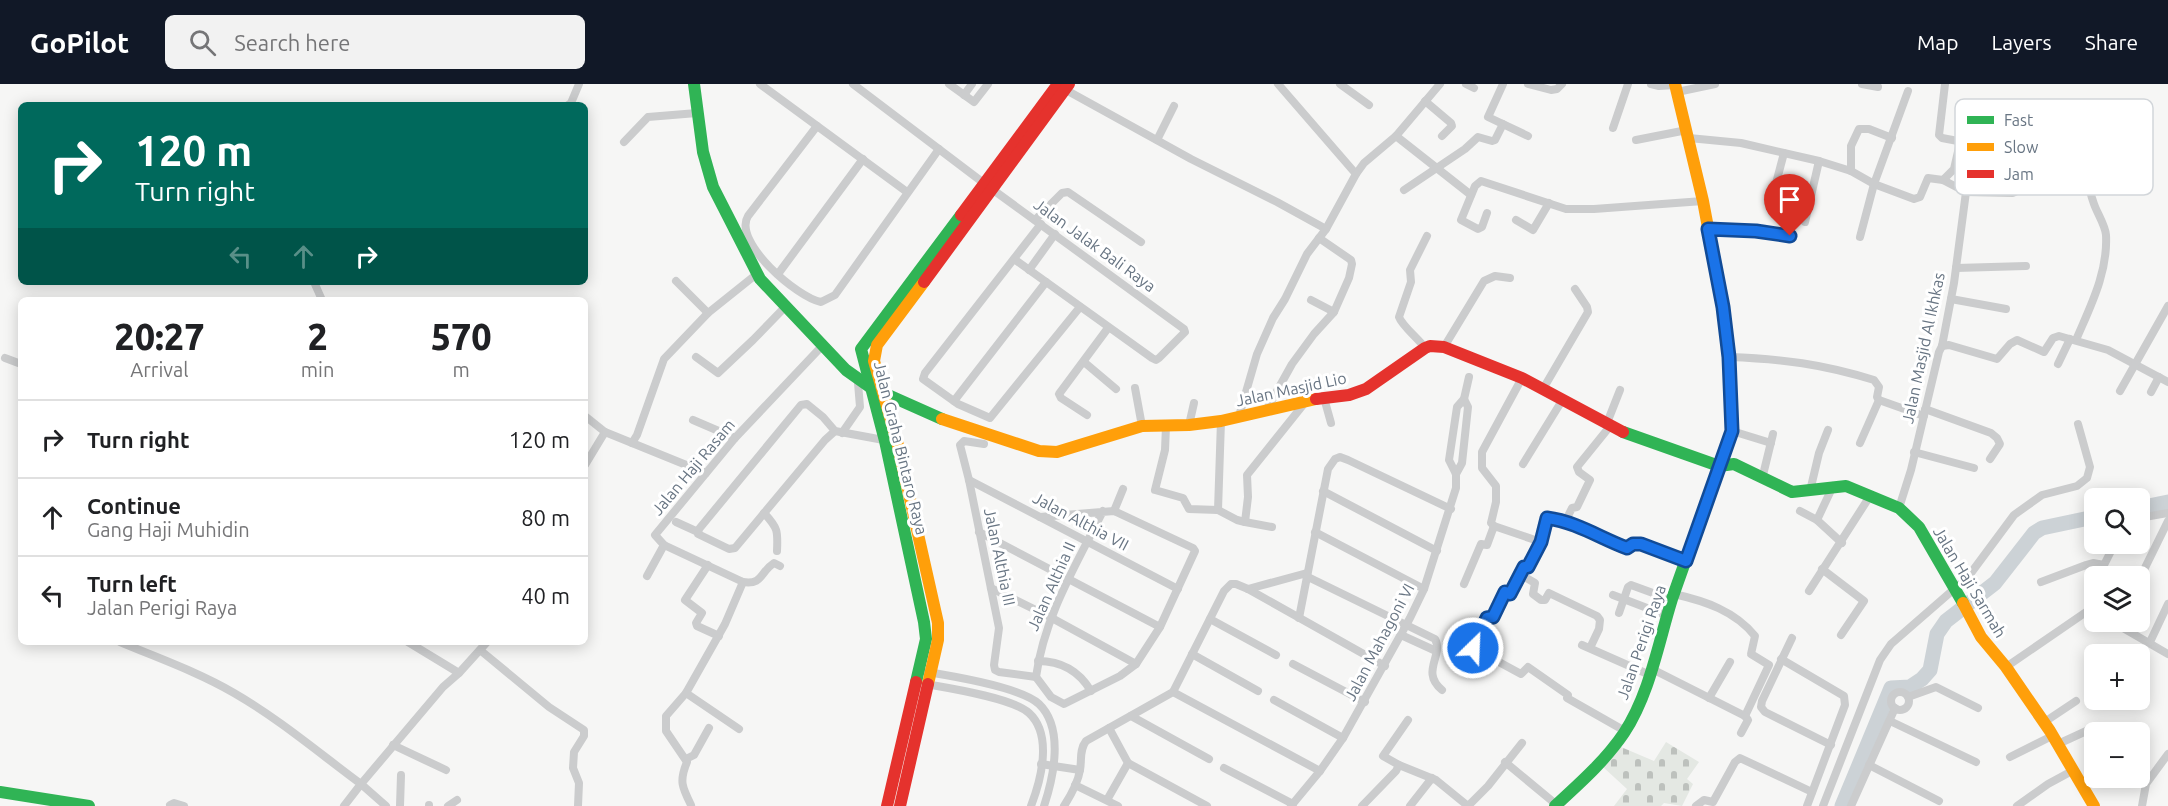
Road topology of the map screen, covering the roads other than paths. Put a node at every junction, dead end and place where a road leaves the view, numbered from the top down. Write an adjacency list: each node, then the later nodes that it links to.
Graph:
1 (579, 84): 25 (street)
2 (694, 84): 28 (main road, Jalan Masjid Lio)
3 (760, 84): 30 (street)
4 (853, 84): 41 (street, Jalan Jalak Bali Raya)
5 (950, 84): 23 (street)
6 (972, 84): 23 (street)
7 (988, 84): 23 (street)
8 (1278, 84): 48 (street)
9 (1340, 84): 26 (street)
10 (1440, 84): 24 (street)
11 (1503, 84): 29 (street)
12 (1528, 84): 13 (street)
13 (1562, 84)
14 (1628, 84): 31 (street)
15 (1651, 84): 20 (street)
16 (1715, 84): 20 (street)
17 (1862, 84): 21 (street)
18 (1945, 84): 40 (street)
19 (1064, 86): 37 (street); 52 (main road, Jalan Graha Bintaro Raya)
20 (1675, 87): 32 (main road)
21 (1878, 87)
22 (1908, 91): 36 (street)
23 (964, 95)
24 (1425, 101): 33 (street); 34 (street)
25 (572, 102)
26 (1369, 105)
27 (1174, 106): 37 (street)
28 (697, 113): 39 (street); 78 (main road, Jalan Masjid Lio)
29 (1503, 124): 35 (street); 46 (street)
30 (818, 126): 43 (street); 79 (street)
31 (1613, 128)
32 (1688, 134): 38 (street); 42 (street); 59 (main road)
33 (1396, 136): 46 (street); 48 (street)
34 (1442, 136)
35 (1528, 136)
36 (1892, 138): 47 (street); 50 (street)
37 (1157, 140): 66 (street)
38 (1636, 140)
39 (624, 142)
40 (1955, 142)
41 (939, 149): 52 (street, Jalan Jalak Bali Raya); 55 (street)
42 (1784, 153): 44 (street); 53 (street)
43 (863, 159): 55 (street); 79 (street)
44 (1819, 161): 47 (street); 64 (street)
45 (1955, 165): 49 (street)
46 (1437, 166): 54 (street); 56 (street)
47 (1851, 171): 50 (street)
48 (1356, 174): 66 (street)
49 (1943, 180): 50 (street); 51 (street)
50 (1875, 184): 70 (street)
51 (1955, 186)
52 (989, 187): 63 (street, Jalan Jalak Bali Raya); 75 (main road, Jalan Graha Bintaro Raya)
53 (1775, 187)
54 (1404, 190)
55 (908, 192): 79 (street)
56 (1471, 195): 60 (street); 61 (street)
57 (1966, 195): 76 (street, Jalan Masjid Al Ikhkas)
58 (2091, 195): 93 (street)
59 (1703, 201): 60 (street); 65 (main road)
60 (1549, 203): 62 (street)
61 (1487, 213)
62 (1516, 220)
63 (1038, 222): 67 (street, Jalan Jalak Bali Raya); 72 (street); 73 (street)
64 (1805, 222)
65 (1708, 229): 69 (street); 99 (main road)
66 (1326, 230): 71 (street)
67 (1055, 234): 77 (street); 92 (street, Jalan Jalak Bali Raya)
68 (1427, 236): 97 (street)
69 (1790, 236)
70 (1860, 237)
71 (1319, 238): 90 (street); 126 (street)
72 (1141, 242)
73 (1014, 259): 77 (street); 121 (street)
74 (2026, 266): 76 (street)
75 (929, 267): 109 (main road, Jalan Graha Bintaro Raya); 116 (main road, Jalan Graha Bintaro Raya)
76 (1956, 268): 84 (street, Jalan Masjid Al Ikhkas)
77 (1029, 270): 82 (street)
78 (758, 273): 86 (main road, Jalan Masjid Lio); 91 (street)
79 (778, 274)
80 (1510, 278): 96 (street)
81 (676, 281): 91 (street)
82 (1046, 282): 88 (street); 121 (street)
83 (1575, 290): 112 (street)
84 (1952, 299): 89 (street); 95 (street, Jalan Masjid Al Ikhkas)
85 (1311, 300): 90 (street)
86 (786, 306): 94 (main road, Jalan Masjid Lio); 98 (street)
87 (2168, 306): 104 (street)
88 (1080, 307): 92 (street); 121 (street)
89 (2006, 309)
90 (1334, 312): 123 (street)
91 (708, 313): 145 (street)
92 (1108, 328): 101 (street)
93 (2073, 340): 95 (street); 103 (street); 104 (street)
94 (822, 345): 109 (main road, Jalan Masjid Lio); 141 (street, Jalan Haji Rasam)
95 (1942, 346): 124 (street, Jalan Masjid Al Ikhkas)
96 (1444, 347): 97 (main road); 106 (main road)
97 (1425, 348): 117 (main road, Jalan Masjid Lio)
98 (696, 357)
99 (1729, 357): 120 (street); 137 (main road)
100 (5, 358): 102 (street)
101 (1084, 362): 111 (street); 125 (street)
102 (18, 363)
103 (2058, 364)
104 (2135, 365): 107 (street); 114 (street)
105 (1469, 377): 162 (street, Jalan Mahagoni VI)
106 (1521, 378): 112 (main road); 176 (street)
107 (2164, 380): 115 (street)
108 (858, 383): 139 (street)
109 (870, 387): 116 (main road, Jalan Masjid Lio); 142 (main road, Jalan Graha Bintaro Raya)
110 (1135, 387): 134 (street)
111 (1116, 389)
112 (1543, 389): 118 (main road)
113 (1620, 390): 131 (street)
114 (2120, 391)
115 (2151, 392)
116 (883, 393): 134 (main road, Jalan Masjid Lio); 142 (main road, Jalan Graha Bintaro Raya)
117 (1324, 398): 119 (main road, Jalan Masjid Lio); 130 (street)
118 (1563, 399): 131 (main road); 150 (street)
119 (1307, 400): 123 (main road, Jalan Masjid Lio); 174 (street)
120 (1879, 400): 124 (street); 143 (street)
121 (954, 401)
122 (1194, 403): 133 (street)
123 (1268, 409): 126 (main road, Jalan Masjid Lio)
124 (1924, 413): 147 (street, Jalan Masjid Al Ikhkas); 148 (street)
125 (1087, 415)
126 (1239, 416): 129 (main road, Jalan Masjid Lio)
127 (588, 418): 138 (street)
128 (693, 420): 141 (street)
129 (1221, 421): 133 (main road, Jalan Masjid Lio); 163 (street)
130 (1330, 423)
131 (1609, 424): 151 (main road); 175 (street)
132 (2078, 424): 327 (street)
133 (1189, 425): 135 (main road, Jalan Masjid Lio)
134 (1142, 426): 135 (main road, Jalan Masjid Lio)
135 (1166, 426): 163 (street)
136 (1828, 430): 159 (street)
137 (1732, 431): 144 (street); 151 (main road, Jalan Perigi Raya)
138 (605, 432): 145 (street); 149 (street)
139 (839, 432): 142 (street); 167 (street); 178 (street)
140 (1773, 434): 144 (street)
141 (735, 438): 153 (street, Jalan Haji Rasam)
142 (891, 441): 244 (main road, Jalan Graha Bintaro Raya)
143 (1860, 442)
144 (1771, 443): 155 (street)
145 (632, 444): 153 (street)
146 (984, 444): 154 (street, Jalan Althia III)
147 (1914, 452): 152 (street); 161 (street, Jalan Masjid Al Ikhkas)
148 (1990, 459)
149 (588, 460)
150 (1522, 464)
151 (1719, 466): 155 (main road, Jalan Haji Sarmah); 188 (main road, Jalan Perigi Raya)
152 (1974, 468)
153 (706, 473): 184 (street, Jalan Haji Rasam)
154 (969, 480): 170 (street, Jalan Althia VII); 179 (street, Jalan Althia III)
155 (1762, 480): 159 (main road, Jalan Haji Sarmah)
156 (1833, 486): 159 (main road, Jalan Haji Sarmah); 160 (main road, Jalan Haji Sarmah); 171 (street)
157 (1123, 489): 165 (street)
158 (1323, 491): 162 (street); 180 (street); 186 (street)
159 (1810, 491)
160 (1870, 496): 161 (main road, Jalan Haji Sarmah); 183 (street)
161 (1899, 508): 240 (main road, Jalan Haji Sarmah)
162 (1451, 509): 186 (street, Jalan Mahagoni VI)
163 (1218, 510): 174 (street)
164 (1103, 511): 165 (street); 170 (street); 181 (street, Jalan Althia II)
165 (1114, 511): 202 (street)
166 (1800, 511): 171 (street)
167 (764, 513): 178 (street); 185 (street)
168 (2168, 513): 169 (street)
169 (2150, 516)
170 (1040, 517): 181 (street, Jalan Althia VII)
171 (1817, 520): 183 (street)
172 (2168, 521): 192 (street)
173 (676, 522): 178 (street)
174 (1245, 522): 177 (street)
175 (1565, 522): 182 (street); 188 (street)
176 (1494, 526): 182 (street); 200 (street)
177 (1272, 527)
178 (698, 532)
179 (979, 532): 197 (street); 201 (street, Jalan Althia III)
180 (1315, 532): 194 (street); 204 (street)
181 (1088, 542): 197 (street, Jalan Althia II); 202 (street, Jalan Althia VII)
182 (1541, 542): 195 (street)
183 (1842, 543): 193 (street)
184 (664, 545): 189 (street); 196 (street)
185 (777, 551)
186 (1437, 551): 204 (street, Jalan Mahagoni VI)
187 (2110, 554): 190 (street)
188 (1686, 561): 208 (main road, Jalan Perigi Raya)
189 (708, 565): 198 (street); 223 (street)
190 (2104, 565): 199 (street)
191 (780, 566): 198 (street)
192 (2146, 566)
193 (1822, 569): 205 (street); 222 (street)
194 (1306, 574): 203 (street); 216 (street); 218 (street)
195 (1521, 575): 241 (street); 268 (street)
196 (647, 576)
197 (1068, 579): 215 (street, Jalan Althia II); 219 (street)
198 (743, 582): 223 (street)
199 (2041, 582)
200 (1464, 584)
201 (991, 588): 206 (street); 211 (street, Jalan Althia III)
202 (1178, 589): 219 (street)
203 (1248, 589): 216 (street); 217 (street)
204 (1424, 589): 218 (street, Jalan Mahagoni VI)
205 (1809, 591)
206 (1006, 595): 211 (street); 215 (street)
207 (1613, 595): 209 (street)
208 (1673, 597): 209 (street); 214 (main road, Jalan Perigi Raya); 261 (street)
209 (1624, 599): 212 (street); 214 (street)
210 (2168, 604): 225 (street)
211 (995, 607): 243 (street, Jalan Althia III)
212 (1619, 613)
213 (2084, 614): 240 (street)
214 (1668, 616): 241 (main road, Jalan Perigi Raya)
215 (1050, 617): 235 (street, Jalan Althia II); 237 (street)
216 (1299, 618): 239 (street)
217 (1210, 619): 231 (street); 233 (street)
218 (1406, 625): 221 (street, Jalan Mahagoni VI); 230 (street)
219 (1160, 627): 237 (street)
220 (2133, 632): 225 (street)
221 (1401, 634): 230 (street); 239 (street, Jalan Mahagoni VI)
222 (1841, 635)
223 (719, 636): 249 (street)
224 (1792, 638): 234 (street)
225 (2150, 642): 232 (street)
226 (127, 645): 294 (street)
227 (413, 645): 242 (street)
228 (484, 645): 229 (street)
229 (480, 650): 242 (street); 313 (street)
230 (1436, 651): 245 (street)
231 (1192, 654): 247 (street); 248 (street)
232 (2168, 654)
233 (1276, 655)
234 (1781, 659): 275 (street); 275 (street)
235 (1038, 661): 243 (street, Jalan Althia II); 246 (street)
236 (1730, 662): 251 (street)
237 (1136, 664): 246 (street)
238 (1293, 664): 255 (street)
239 (1385, 666): 255 (street, Jalan Mahagoni VI)
240 (2006, 668): 264 (main road, Jalan Haji Sarmah)
241 (1651, 672): 251 (street); 268 (main road, Jalan Perigi Raya)
242 (459, 673): 274 (street)
243 (1036, 677): 252 (street)
244 (923, 678): 256 (street); 259 (street); 315 (main road, Jalan Graha Bintaro Raya); 316 (main road, Jalan Graha Bintaro Raya)
245 (1442, 690)
246 (1091, 691): 252 (street)
247 (1258, 691)
248 (1173, 692): 260 (street); 290 (street)
249 (686, 693): 267 (street); 278 (street)
250 (1908, 697): 257 (street); 257 (street); 258 (street)
251 (1709, 698): 261 (street)
252 (1053, 699): 256 (street)
253 (1274, 700): 271 (street)
254 (2076, 700): 264 (street)
255 (1365, 702): 271 (street, Jalan Mahagoni VI)
256 (1040, 706): 259 (street); 286 (street)
257 (1895, 708): 263 (street)
258 (1978, 708)
259 (1030, 714): 283 (street)
260 (1131, 716): 266 (street); 279 (street)
261 (1745, 716): 270 (street)
262 (1408, 720): 284 (street)
263 (1890, 721): 281 (street); 285 (street)
264 (2043, 723): 272 (main road, Jalan Haji Sarmah)
265 (709, 728): 278 (street)
266 (1109, 728): 282 (street); 289 (street)
267 (739, 729)
268 (1625, 731): 306 (main road, Jalan Perigi Raya)
269 (2084, 731): 272 (street)
270 (1741, 733)
271 (1343, 738): 290 (street, Jalan Mahagoni VI)
272 (2055, 740): 277 (street); 291 (main road, Jalan Haji Sarmah)
273 (1522, 743): 280 (street)
274 (393, 745): 288 (street); 294 (street)
275 (1831, 745): 297 (street)
276 (2168, 754): 331 (street)
277 (2010, 757)
278 (686, 759): 314 (street)
279 (1209, 759)
280 (1505, 762): 306 (street); 324 (street)
281 (1976, 762)
282 (1128, 763): 299 (street); 321 (street)
283 (1041, 764): 286 (street); 317 (street)
284 (1399, 765): 293 (street); 322 (street)
285 (1869, 765): 301 (street); 328 (street)
286 (1054, 766): 289 (street); 318 (street)
287 (1224, 768): 305 (street)
288 (446, 770)
289 (1080, 770): 295 (street)
290 (1320, 771): 305 (street, Jalan Mahagoni VI)
291 (2072, 771): 329 (street); 330 (main road, Jalan Haji Sarmah)
292 (401, 775): 311 (street)
293 (1432, 778): 323 (street); 324 (street)
294 (361, 784): 309 (street); 310 (street)
295 (1076, 785): 299 (street); 319 (street)
296 (0, 792): 303 (main road)
297 (1812, 792): 302 (street); 326 (street)
298 (457, 800): 312 (street)
299 (1107, 800): 320 (street)
300 (0, 801): 303 (main road)
301 (1940, 801)
302 (1717, 804): 325 (street)
303 (82, 805): 307 (main road)
304 (170, 805): 308 (street)
305 (1292, 805)
306 (1556, 805)
307 (89, 806)
308 (184, 806)
309 (344, 806)
310 (386, 806)
311 (400, 806)
312 (448, 806)
313 (578, 806)
314 (691, 806)
315 (887, 806)
316 (900, 806)
317 (1031, 806)
318 (1044, 806)
319 (1064, 806)
320 (1118, 806)
321 (1207, 806)
322 (1362, 806)
323 (1410, 806)
324 (1468, 806)
325 (1696, 806)
326 (1807, 806)
327 (1823, 806)
328 (1851, 806)
329 (2017, 806)
330 (2094, 806)
331 (2142, 806)

